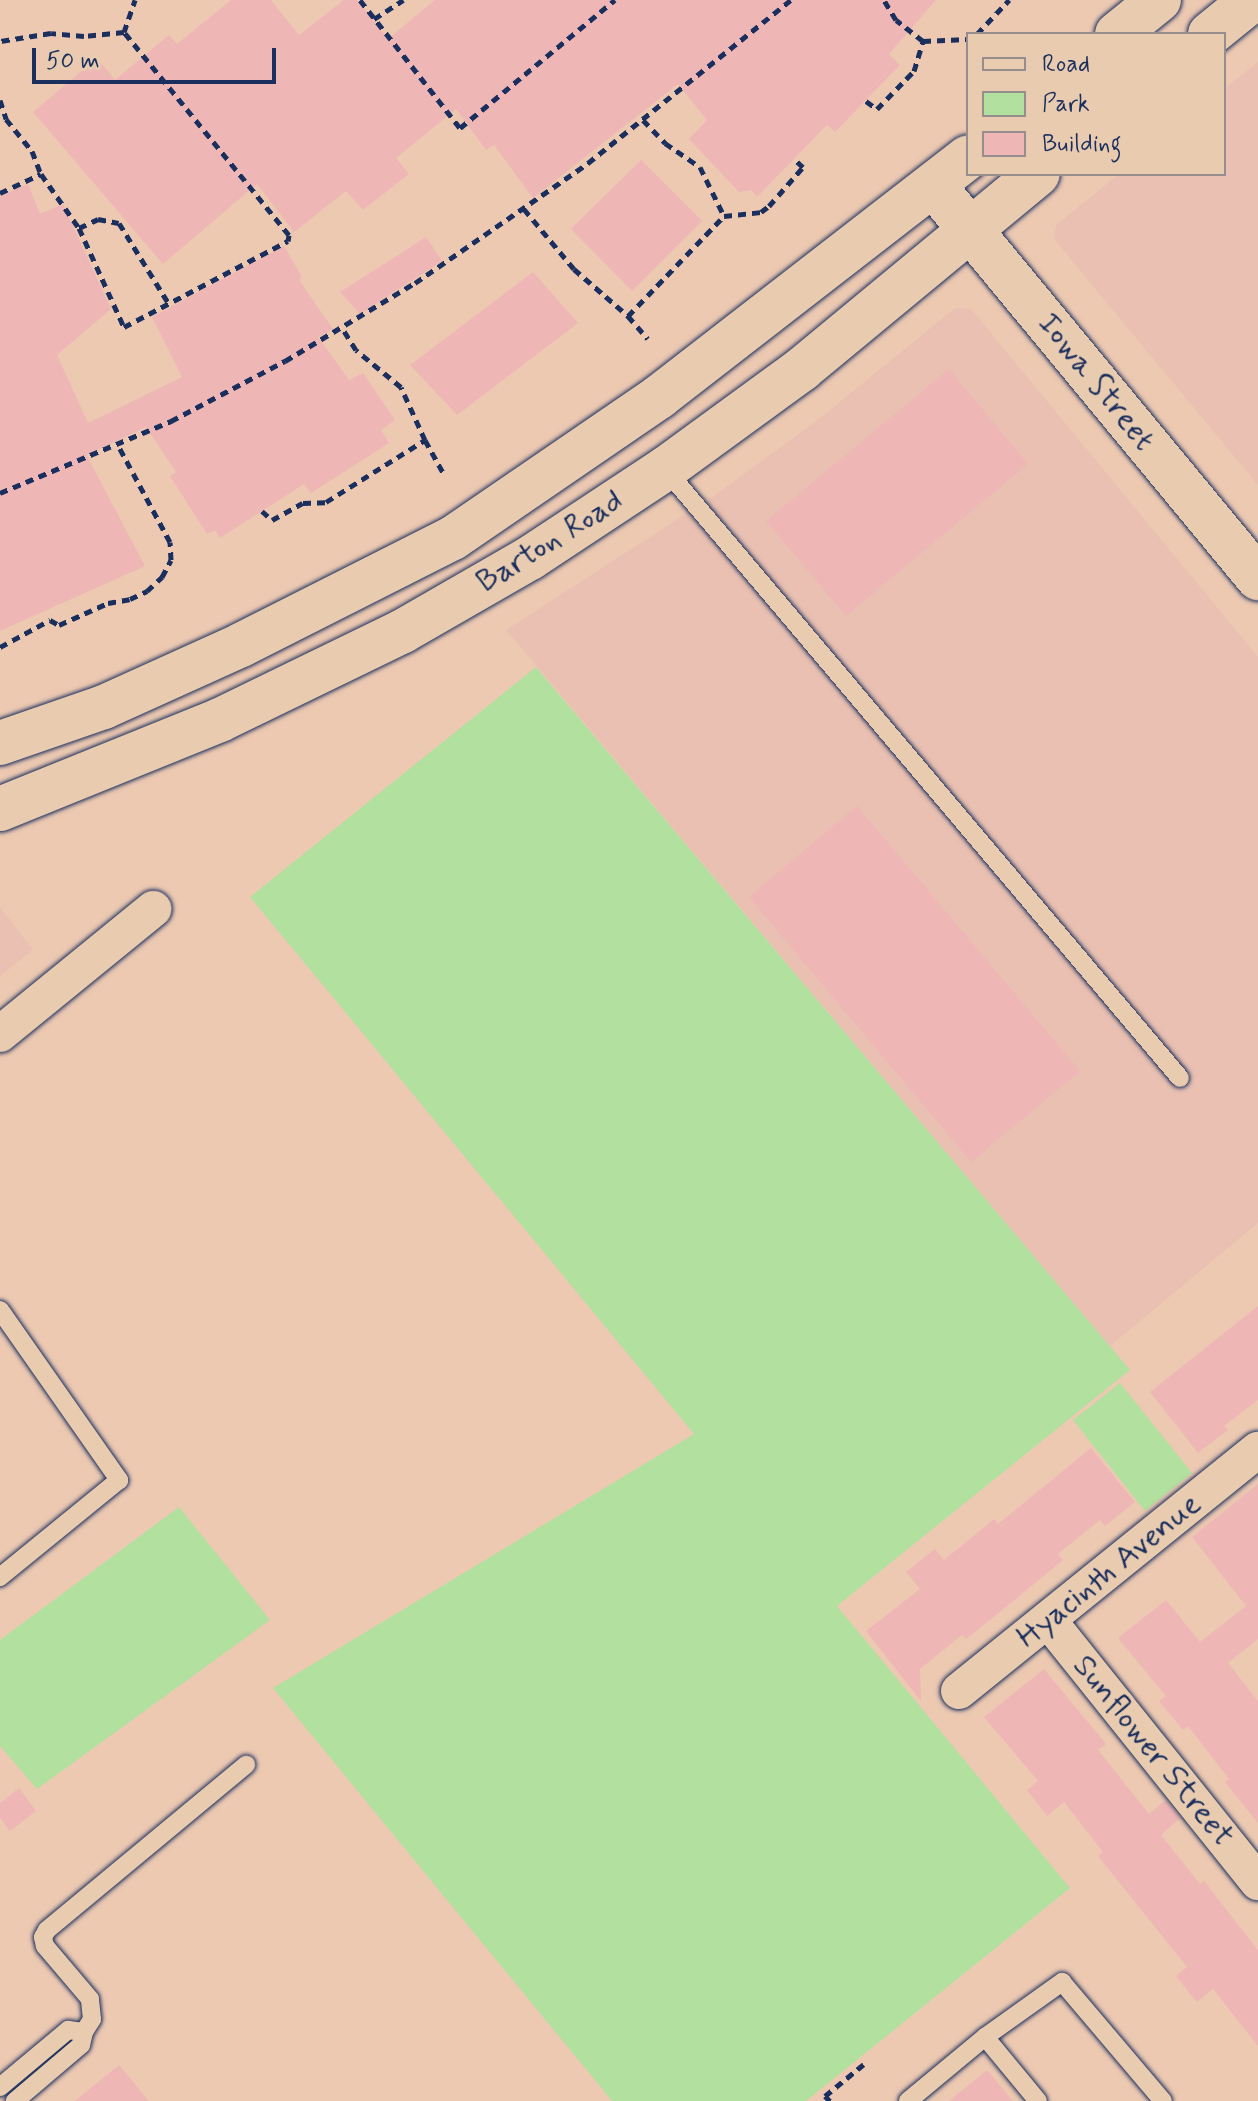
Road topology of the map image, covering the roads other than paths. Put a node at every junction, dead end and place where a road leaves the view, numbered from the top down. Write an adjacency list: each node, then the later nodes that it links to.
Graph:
1 (1159, 0): 3 (main road)
2 (1252, 0): 4 (main road)
3 (1119, 32)
4 (1212, 32)
5 (966, 159): 7 (main road, Barton Road)
6 (1036, 176): 8 (main road, Barton Road)
7 (934, 186): 8 (main road, Iowa Street); 10 (main road, Barton Road)
8 (971, 229): 9 (main road, Barton Road); 11 (main road, Iowa Street)
9 (665, 469): 12 (main road, Barton Road); 17 (lane)
10 (377, 577): 12 (main road); 13 (main road, Barton Road)
11 (1258, 578)
12 (403, 631): 14 (main road, Barton Road)
13 (0, 743)
14 (0, 809)
15 (153, 909): 16 (street)
16 (0, 1034)
17 (1180, 1078)
18 (0, 1310): 20 (lane)
19 (1258, 1451): 21 (street, Hyacinth Avenue)
20 (0, 1577)
21 (1048, 1620): 22 (street, Hyacinth Avenue); 24 (street, Sunflower Street)
22 (959, 1691)
23 (246, 1765): 25 (lane)
24 (1258, 1882)
25 (84, 2032): 27 (lane); 28 (lane)
26 (985, 2037): 29 (lane); 30 (lane); 31 (lane)
27 (0, 2087)
28 (15, 2101)
29 (908, 2101)
30 (1038, 2101)
31 (1163, 2101)

